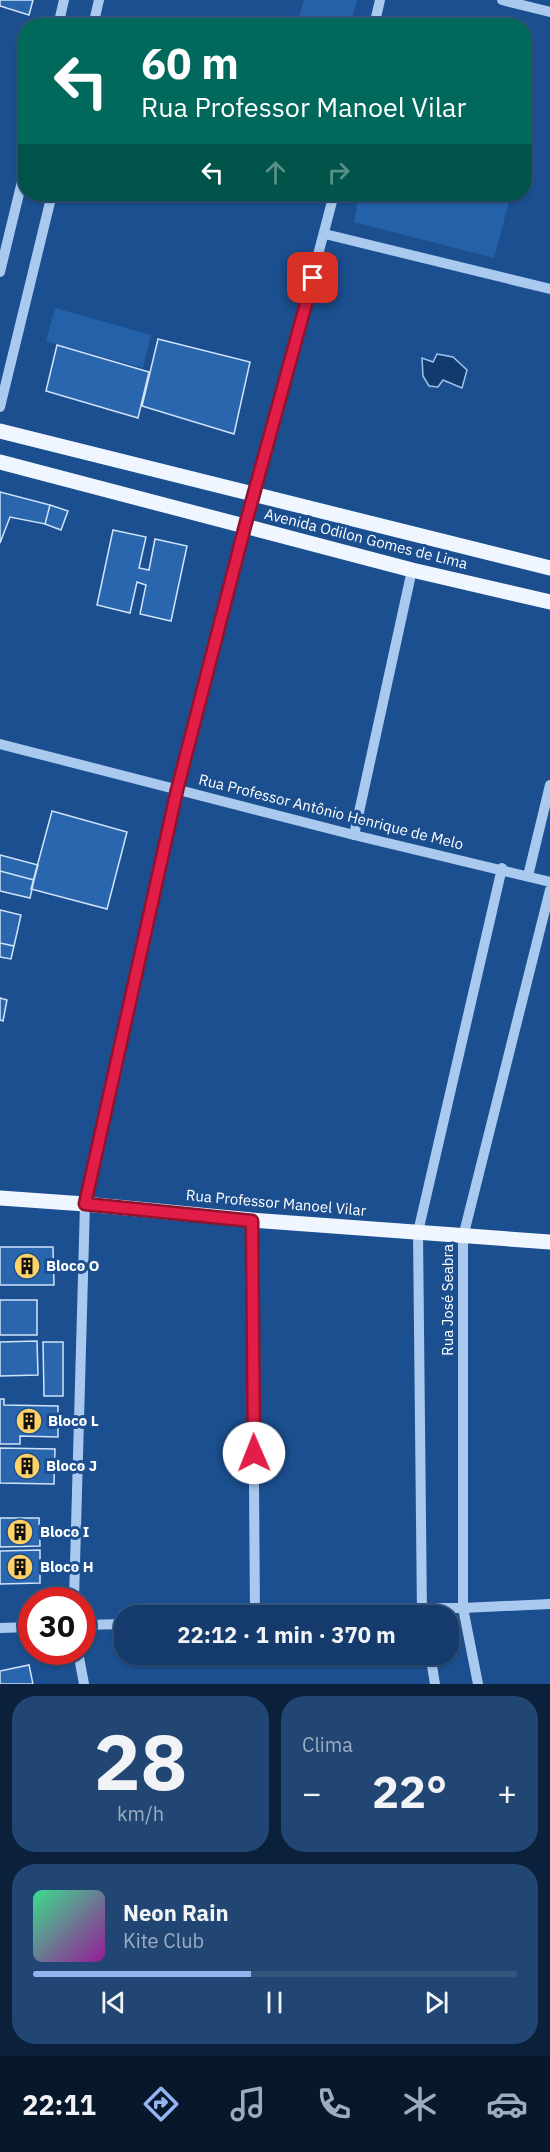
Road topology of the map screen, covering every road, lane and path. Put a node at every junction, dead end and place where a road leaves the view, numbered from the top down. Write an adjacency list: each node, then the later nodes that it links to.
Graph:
1 (64, 0): 6 (street)
2 (99, 0): 7 (street)
3 (380, 0): 8 (street)
4 (502, 0): 5 (street)
5 (550, 12)
6 (60, 18)
7 (95, 18)
8 (376, 18)
9 (18, 198): 13 (street)
10 (50, 201): 15 (street)
11 (332, 201): 12 (street)
12 (325, 234): 14 (street); 18 (street)
13 (0, 272)
14 (550, 289)
15 (0, 407)
16 (0, 431): 18 (main road, Avenida Odilon Gomes de Lima)
17 (0, 462): 19 (main road, Avenida Odilon Gomes de Lima)
18 (254, 495): 19 (street); 20 (main road, Avenida Odilon Gomes de Lima)
19 (245, 526): 21 (main road, Avenida Odilon Gomes de Lima); 25 (street)
20 (550, 568)
21 (412, 570): 22 (main road, Avenida Odilon Gomes de Lima); 26 (street)
22 (550, 602)
23 (0, 744): 25 (street, Rua Professor Antônio Henrique de Melo)
24 (550, 785): 28 (street)
25 (177, 790): 26 (street, Rua Professor Antônio Henrique de Melo); 32 (street)
26 (354, 835): 27 (street, Rua Professor Antônio Henrique de Melo)
27 (502, 868): 28 (street, Rua Professor Antônio Henrique de Melo); 34 (street, Rua José Seabra)
28 (528, 876): 29 (street, Rua Professor Antônio Henrique de Melo)
29 (550, 882)
30 (550, 890): 35 (street, Rua José Seabra)
31 (0, 1198): 32 (main road, Rua Professor Manoel Vilar)
32 (85, 1204): 33 (main road, Rua Professor Manoel Vilar); 37 (street)
33 (252, 1221): 34 (main road, Rua Professor Manoel Vilar); 39 (street)
34 (418, 1232): 35 (main road, Rua Professor Manoel Vilar); 40 (street, Rua José Seabra)
35 (463, 1236): 36 (main road, Rua Professor Manoel Vilar); 42 (street, Rua José Seabra)
36 (550, 1242)
37 (74, 1587)
38 (550, 1604): 42 (street)
39 (255, 1605)
40 (421, 1605)
41 (459, 1608): 42 (street)
42 (463, 1608): 51 (street, Rua José Seabra)
43 (114, 1624): 44 (street)
44 (96, 1625)
45 (18, 1627): 46 (street)
46 (0, 1628)
47 (80, 1665): 49 (street)
48 (432, 1665): 50 (street)
49 (84, 1684)
50 (435, 1684)
51 (478, 1684)

